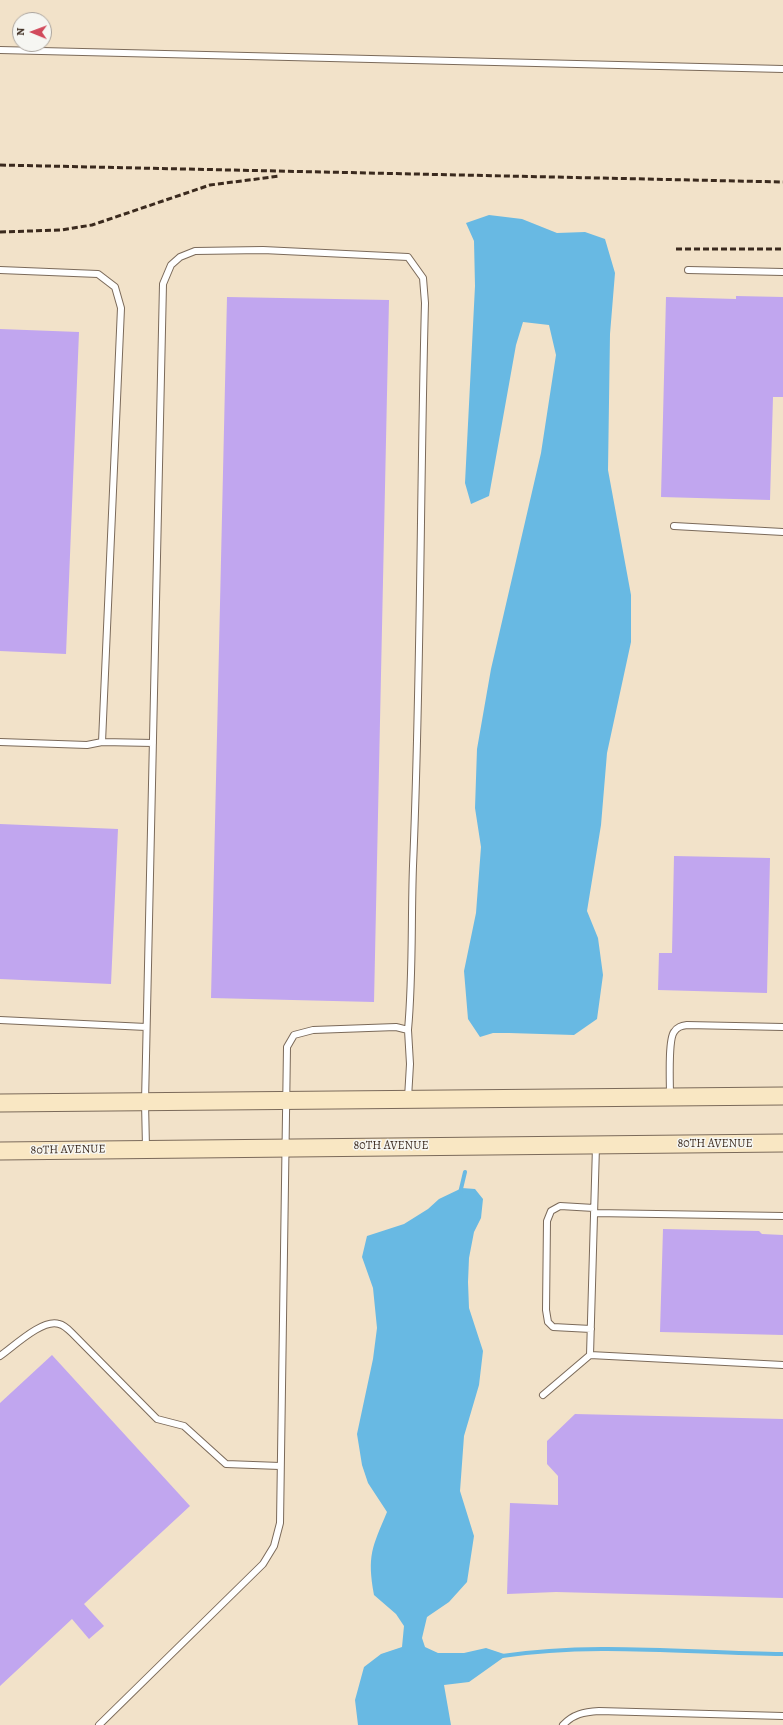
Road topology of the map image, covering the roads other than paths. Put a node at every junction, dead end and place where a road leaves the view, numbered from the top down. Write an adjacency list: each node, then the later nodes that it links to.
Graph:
1 (0, 50): 2 (lane)
2 (783, 69)
3 (0, 270): 9 (lane)
4 (688, 270): 5 (lane)
5 (783, 272)
6 (674, 526): 7 (lane)
7 (783, 532)
8 (0, 742): 9 (lane)
9 (102, 742): 10 (lane)
10 (153, 743): 12 (lane); 14 (lane)
11 (0, 1020): 12 (lane)
12 (146, 1027): 19 (lane)
13 (783, 1027): 16 (lane)
14 (408, 1030): 17 (lane); 18 (lane)
15 (783, 1096): 16 (street)
16 (670, 1097): 17 (street)
17 (408, 1098): 18 (street)
18 (285, 1100): 19 (street); 23 (lane)
19 (145, 1102): 20 (street); 24 (lane)
20 (0, 1103)
21 (783, 1143): 22 (street, 80TH AVENUE)
22 (596, 1145): 23 (street, 80TH AVENUE); 26 (lane)
23 (286, 1147): 24 (street, 80TH AVENUE); 33 (lane)
24 (146, 1149): 25 (street, 80TH AVENUE)
25 (0, 1151)
26 (594, 1210): 27 (lane); 28 (lane); 28 (lane)
27 (783, 1216)
28 (591, 1329): 29 (lane)
29 (590, 1355): 31 (lane); 32 (lane)
30 (0, 1356): 33 (lane)
31 (783, 1365)
32 (543, 1395)
33 (280, 1466): 35 (lane)
34 (783, 1716): 36 (lane)
35 (100, 1725)
36 (563, 1725)

